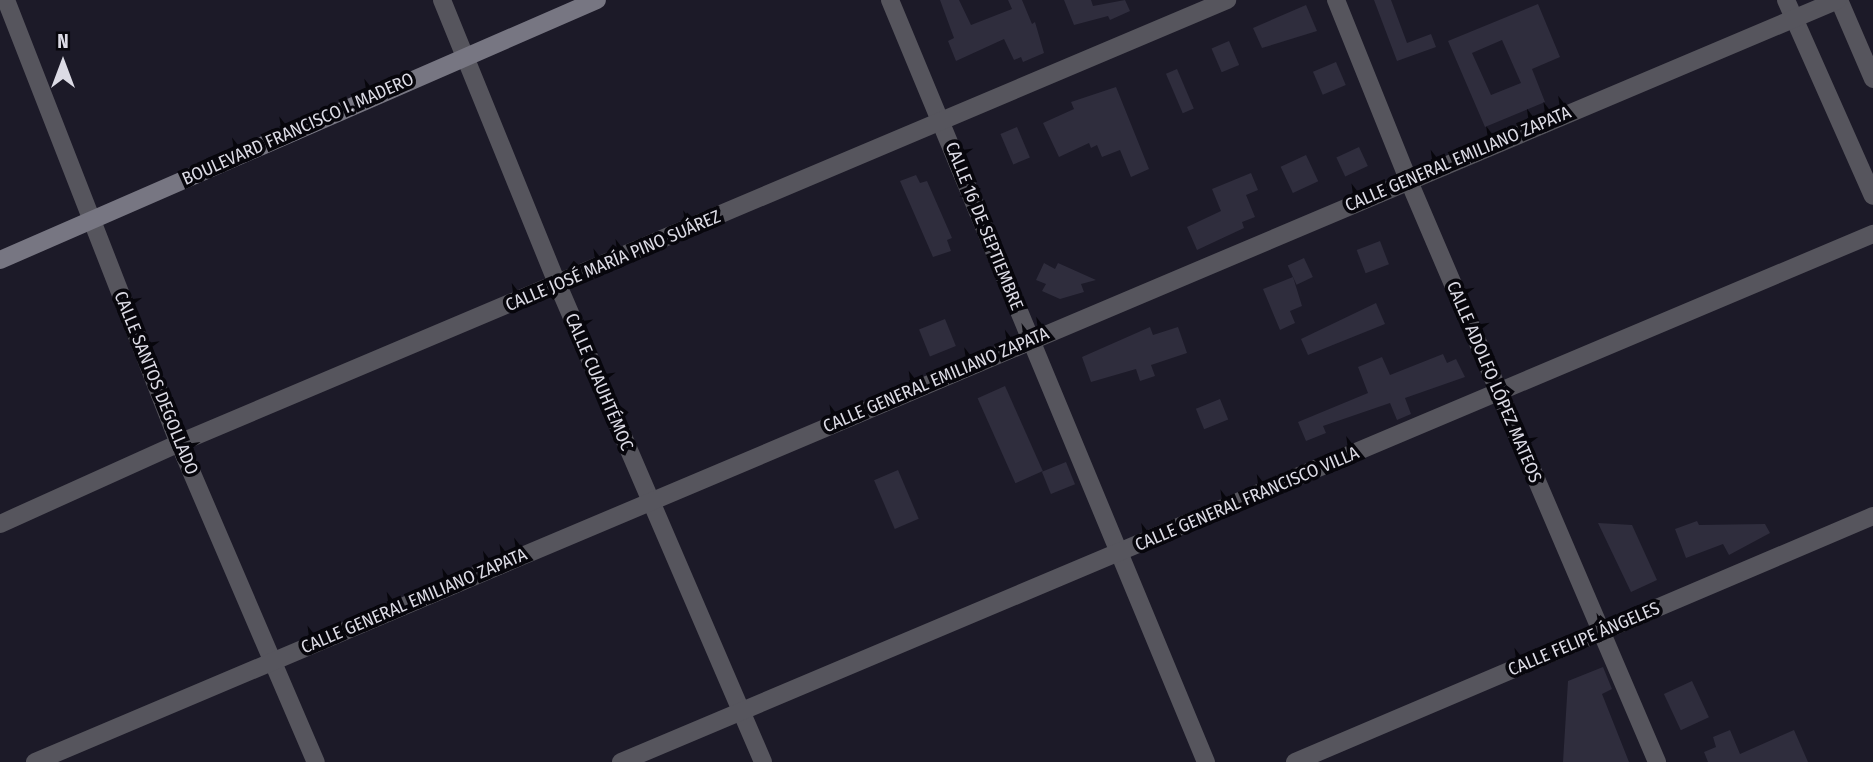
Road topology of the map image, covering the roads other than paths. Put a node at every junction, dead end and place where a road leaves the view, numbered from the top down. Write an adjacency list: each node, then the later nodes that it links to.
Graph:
1 (6, 0): 15 (street, CALLE SANTOS DEGOLLADO)
2 (442, 0): 10 (street, CALLE CUAUHTÉMOC)
3 (597, 0): 10 (street, BOULEVARD FRANCISCO I. MADERO)
4 (890, 0): 12 (street, CALLE 16 DE SEPTIEMBRE)
5 (1227, 0): 12 (street, CALLE JOSÉ MARÍA PINO SUÁREZ)
6 (1336, 0): 13 (street, CALLE ADOLFO LÓPEZ MATEOS)
7 (1786, 0): 9 (street)
8 (1839, 0): 9 (street, CALLE GENERAL EMILIANO ZAPATA); 11 (street)
9 (1794, 19): 13 (street, CALLE GENERAL EMILIANO ZAPATA); 14 (street)
10 (464, 57): 15 (street, BOULEVARD FRANCISCO I. MADERO); 18 (street, CALLE CUAUHTÉMOC)
11 (1873, 79)
12 (942, 121): 18 (street, CALLE JOSÉ MARÍA PINO SUÁREZ); 19 (street, CALLE 16 DE SEPTIEMBRE)
13 (1408, 180): 19 (street, CALLE GENERAL EMILIANO ZAPATA); 20 (street, CALLE ADOLFO LÓPEZ MATEOS)
14 (1873, 196)
15 (90, 220): 17 (street, BOULEVARD FRANCISCO I. MADERO); 21 (street, CALLE SANTOS DEGOLLADO)
16 (1873, 234): 20 (street, CALLE GENERAL FRANCISCO VILLA)
17 (0, 260)
18 (558, 285): 21 (street, CALLE JOSÉ MARÍA PINO SUÁREZ); 22 (street, CALLE CUAUHTÉMOC)
19 (1031, 340): 22 (street, CALLE GENERAL EMILIANO ZAPATA); 25 (street, CALLE 16 DE SEPTIEMBRE)
20 (1500, 394): 25 (street, CALLE GENERAL FRANCISCO VILLA); 26 (street, CALLE ADOLFO LÓPEZ MATEOS)
21 (179, 443): 24 (street, CALLE JOSÉ MARÍA PINO SUÁREZ); 27 (street, CALLE SANTOS DEGOLLADO)
22 (650, 501): 27 (street, CALLE GENERAL EMILIANO ZAPATA); 28 (street, CALLE CUAUHTÉMOC)
23 (1873, 516): 26 (street, CALLE FELIPE ÁNGELES)
24 (0, 524)
25 (1118, 552): 28 (street, CALLE GENERAL FRANCISCO VILLA); 33 (street, CALLE 16 DE SEPTIEMBRE)
26 (1601, 632): 34 (street, CALLE FELIPE ÁNGELES); 35 (street, CALLE ADOLFO LÓPEZ MATEOS)
27 (273, 660): 29 (street, CALLE GENERAL EMILIANO ZAPATA); 30 (street, CALLE SANTOS DEGOLLADO)
28 (742, 711): 31 (street, CALLE GENERAL FRANCISCO VILLA); 32 (street, CALLE CUAUHTÉMOC)
29 (35, 762)
30 (316, 762)
31 (621, 762)
32 (762, 762)
33 (1206, 762)
34 (1296, 762)
35 (1657, 762)

